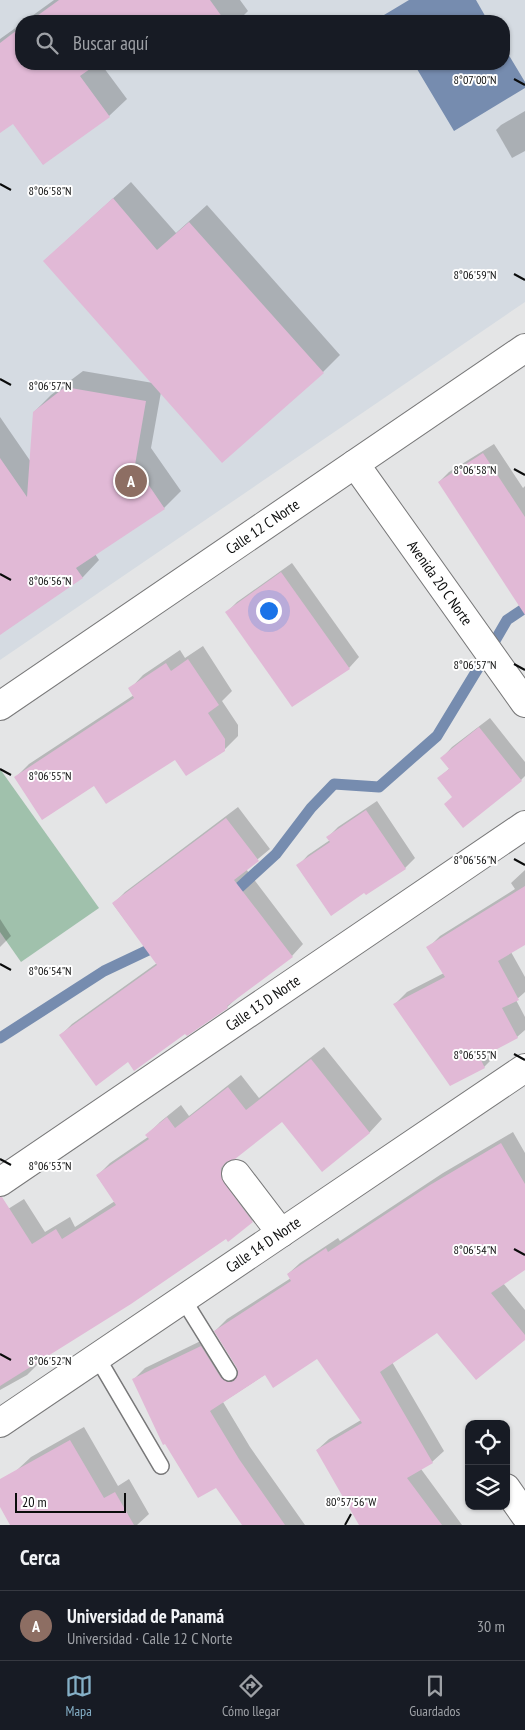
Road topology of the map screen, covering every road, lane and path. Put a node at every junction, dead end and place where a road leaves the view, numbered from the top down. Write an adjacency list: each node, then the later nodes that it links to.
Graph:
1 (525, 348): 2 (street, Calle 12 C Norte)
2 (355, 464): 3 (street, Avenida 20 C Norte); 4 (street, Calle 12 C Norte)
3 (525, 703)
4 (0, 706)
5 (525, 825): 8 (street, Calle 13 D Norte)
6 (525, 1068): 9 (street, Calle 14 D Norte)
7 (236, 1174): 9 (street)
8 (0, 1182)
9 (281, 1233): 10 (street, Calle 14 D Norte)
10 (183, 1299): 11 (street, Calle 14 D Norte); 12 (lane)
11 (97, 1357): 13 (street, Calle 14 D Norte); 14 (lane)
12 (229, 1373)
13 (0, 1423)
14 (161, 1466)
15 (510, 1494): 16 (street)
16 (525, 1515)

